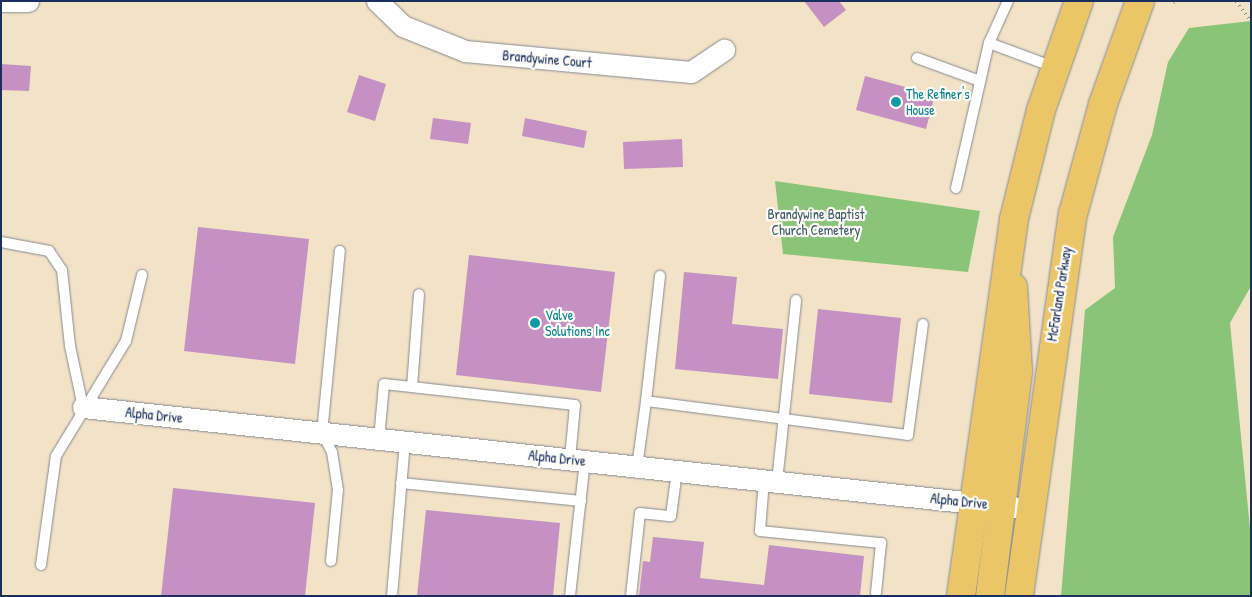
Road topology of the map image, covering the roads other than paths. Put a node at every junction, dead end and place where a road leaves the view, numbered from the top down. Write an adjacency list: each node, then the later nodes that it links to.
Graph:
1 (28, 1): 5 (street)
2 (377, 1): 8 (street, Brandywine Court)
3 (1008, 1): 7 (lane)
4 (1079, 1): 10 (main road)
5 (1, 2)
6 (1155, 4): 36 (main road, McFarland Parkway)
7 (989, 43): 10 (lane); 11 (lane)
8 (724, 50)
9 (917, 58): 11 (lane)
10 (1054, 68): 15 (main road)
11 (980, 81): 12 (lane)
12 (956, 188)
13 (1, 242): 23 (lane)
14 (340, 251): 25 (lane)
15 (1007, 259): 34 (main road); 35 (main road)
16 (142, 275): 23 (lane)
17 (660, 276): 22 (lane)
18 (419, 294): 21 (lane)
19 (796, 300): 24 (lane)
20 (923, 324): 24 (lane)
21 (412, 387): 26 (lane); 28 (lane)
22 (646, 401): 24 (lane); 29 (lane)
23 (83, 407): 25 (street, Alpha Drive); 38 (lane)
24 (784, 419): 31 (lane)
25 (322, 433): 26 (street, Alpha Drive); 37 (lane)
26 (379, 439): 27 (street, Alpha Drive)
27 (405, 442): 28 (street, Alpha Drive); 32 (lane)
28 (577, 460): 29 (street, Alpha Drive); 33 (lane)
29 (637, 467): 30 (street, Alpha Drive)
30 (677, 471): 31 (street, Alpha Drive); 42 (lane)
31 (771, 481): 34 (street, Alpha Drive); 39 (lane)
32 (401, 483): 33 (lane); 40 (lane)
33 (581, 501): 41 (lane)
34 (973, 503): 35 (street, Alpha Drive); 43 (main road)
35 (1001, 506): 36 (street, Alpha Drive); 44 (main road)
36 (1030, 509): 45 (main road, McFarland Parkway)
37 (332, 561)
38 (41, 565)
39 (876, 593)
40 (392, 596)
41 (570, 596)
42 (631, 596)
43 (961, 596)
44 (990, 596)
45 (1019, 596)

